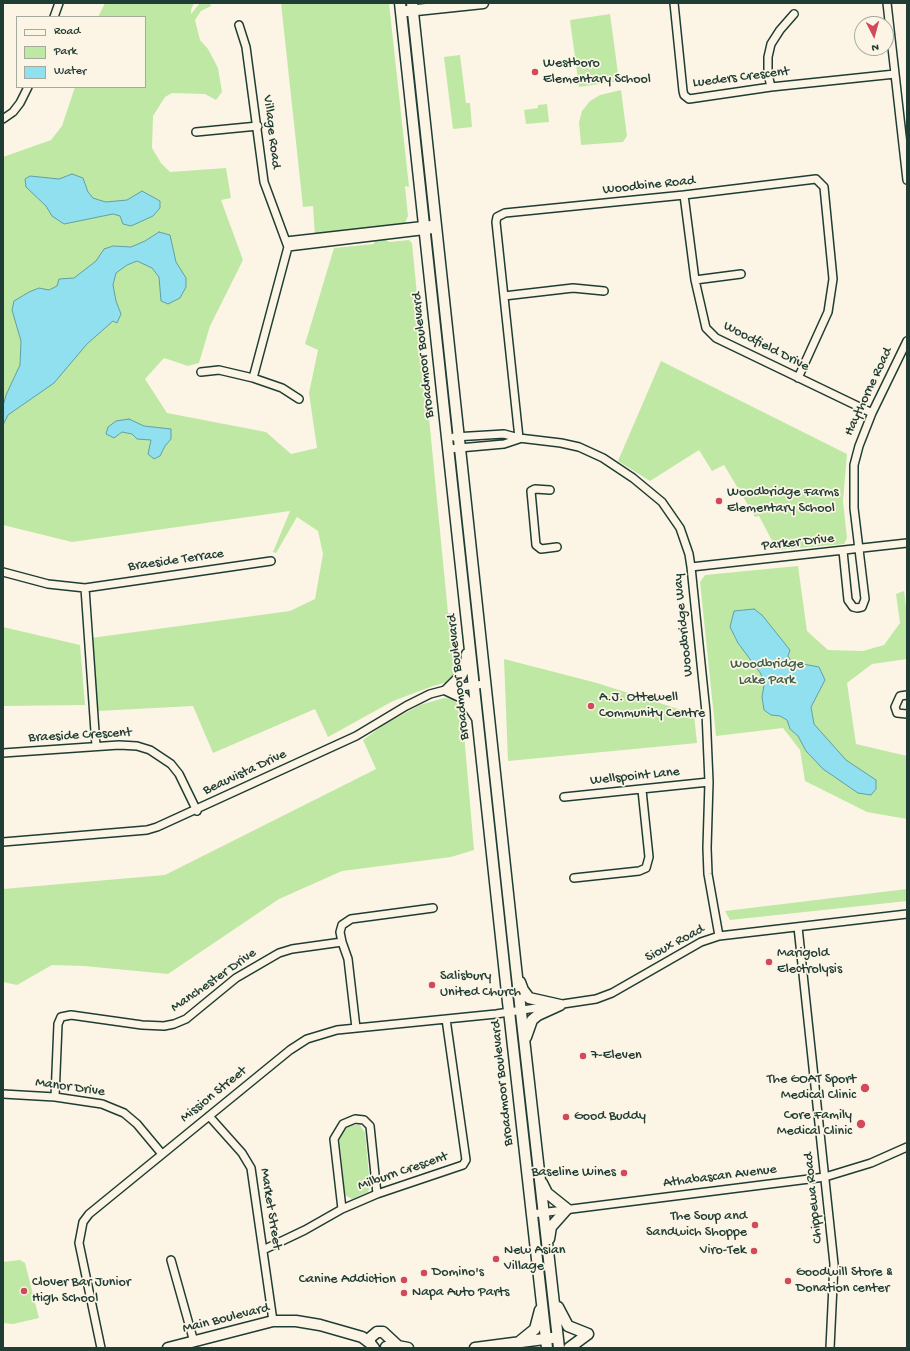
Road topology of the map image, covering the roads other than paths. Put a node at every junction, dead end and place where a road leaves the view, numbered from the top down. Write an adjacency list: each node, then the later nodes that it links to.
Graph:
1 (59, 3): 8 (street)
2 (484, 3): 6 (main road)
3 (674, 3): 11 (street, Lueders Crescent)
4 (888, 3): 10 (street)
5 (400, 7): 6 (main road); 20 (main road, Broadmoor Boulevard)
6 (413, 7): 19 (main road, Broadmoor Boulevard)
7 (794, 14): 11 (street)
8 (54, 16)
9 (239, 25): 14 (street, Village Road)
10 (895, 74): 11 (street, Lueders Crescent); 16 (street)
11 (771, 87)
12 (27, 88): 13 (street)
13 (3, 119)
14 (258, 126): 15 (street); 21 (street, Village Road)
15 (196, 132)
16 (906, 168): 17 (street)
17 (907, 180)
18 (684, 195): 23 (street, Woodfield Drive); 25 (street, Woodbine Road); 29 (street, Woodbine Road)
19 (437, 227): 20 (street); 32 (main road, Broadmoor Boulevard)
20 (425, 228): 21 (street); 33 (main road, Broadmoor Boulevard)
21 (287, 244): 28 (street)
22 (741, 274): 23 (street)
23 (695, 280): 29 (street, Woodfield Drive)
24 (604, 291): 25 (street)
25 (504, 296): 34 (street, Woodbine Road)
26 (907, 341): 31 (street, Haythorne Road)
27 (201, 372): 28 (street)
28 (253, 378): 30 (street)
29 (798, 378): 31 (street, Woodfield Drive)
30 (299, 399)
31 (872, 413): 40 (street, Haythorne Road)
32 (460, 436): 33 (street, Woodbridge Way); 34 (street, Woodbridge Way); 35 (main road, Broadmoor Boulevard)
33 (447, 438): 36 (main road, Broadmoor Boulevard)
34 (519, 438): 35 (street, Woodbridge Way); 43 (street, Woodbridge Way)
35 (460, 448): 36 (street, Woodbridge Way); 47 (main road, Broadmoor Boulevard)
36 (448, 449): 46 (main road, Broadmoor Boulevard)
37 (550, 490): 39 (street)
38 (907, 543): 40 (street, Parker Drive)
39 (557, 546)
40 (860, 549): 41 (street, Parker Drive); 41 (street, Haythorne Road)
41 (843, 551): 43 (street, Parker Drive)
42 (271, 561): 45 (street, Braeside Terrace)
43 (691, 567): 55 (street, Woodbridge Way)
44 (3, 572): 45 (street, Braeside Terrace)
45 (85, 588): 53 (street)
46 (468, 638): 48 (main road, Broadmoor Boulevard); 49 (main road)
47 (485, 684): 48 (street, Beauvista Drive); 66 (main road, Broadmoor Boulevard)
48 (474, 685): 49 (street, Beauvista Drive); 52 (main road, Broadmoor Boulevard)
49 (447, 690): 52 (main road); 58 (street, Beauvista Drive)
50 (907, 695): 51 (street)
51 (907, 714)
52 (478, 720): 69 (main road, Broadmoor Boulevard)
53 (96, 746): 54 (street, Braeside Crescent); 58 (street, Braeside Crescent)
54 (3, 754)
55 (709, 782): 56 (street, Wellspoint Lane); 64 (street, Woodbridge Way)
56 (642, 790): 57 (street, Wellspoint Lane); 60 (street)
57 (564, 797)
58 (197, 811): 59 (street, Beauvista Drive)
59 (3, 842)
60 (574, 878)
61 (433, 908): 65 (street)
62 (907, 914): 63 (street, Sioux Road)
63 (798, 927): 64 (street, Sioux Road); 79 (street, Chippewa Road)
64 (719, 936): 67 (street, Sioux Road)
65 (342, 942): 71 (street); 74 (street, Manchester Drive)
66 (516, 968): 67 (main road); 68 (main road, Broadmoor Boulevard)
67 (560, 1005): 68 (street, Sioux Road); 72 (main road)
68 (520, 1011): 69 (street, Sioux Road); 72 (main road, Broadmoor Boulevard)
69 (509, 1012): 70 (street, Mission Street); 84 (main road, Broadmoor Boulevard)
70 (446, 1019): 71 (street, Mission Street); 80 (street, Milburn Crescent)
71 (356, 1028): 75 (street, Mission Street)
72 (526, 1058): 78 (main road, Broadmoor Boulevard)
73 (3, 1094): 74 (street, Manor Drive)
74 (55, 1097): 77 (street, Manor Drive)
75 (209, 1116): 77 (street, Mission Street); 86 (street, Market Street)
76 (907, 1147): 79 (street, Athabascan Avenue)
77 (162, 1154): 98 (street, Mission Street)
78 (539, 1173): 82 (main road); 83 (main road, Broadmoor Boulevard)
79 (825, 1177): 82 (street, Athabascan Avenue); 104 (street, Chippewa Road)
80 (377, 1194): 81 (street, Milburn Crescent); 81 (street)
81 (342, 1209): 86 (street, Milburn Crescent)
82 (567, 1209): 83 (street, Athabascan Avenue); 85 (main road)
83 (543, 1212): 84 (street, Athabascan Avenue); 85 (main road, Broadmoor Boulevard)
84 (532, 1214): 89 (main road, Broadmoor Boulevard)
85 (547, 1248): 88 (main road, Broadmoor Boulevard)
86 (264, 1250): 90 (street, Market Street)
87 (171, 1260): 92 (street)
88 (551, 1284): 91 (main road, Broadmoor Boulevard); 103 (main road)
89 (541, 1298): 94 (main road); 95 (main road, Broadmoor Boulevard)
90 (273, 1320): 92 (main road, Main Boulevard); 93 (main road, Main Boulevard)
91 (558, 1337): 95 (main road); 102 (main road, Broadmoor Boulevard)
92 (194, 1342): 99 (main road, Main Boulevard)
93 (372, 1342): 96 (main road, Main Boulevard)
94 (518, 1343): 95 (main road); 100 (main road); 101 (main road)
95 (547, 1343)
96 (387, 1344): 97 (main road, Main Boulevard)
97 (403, 1347)
98 (101, 1348)
99 (168, 1348)
100 (474, 1348)
101 (529, 1348)
102 (559, 1348)
103 (569, 1348)
104 (830, 1348)

